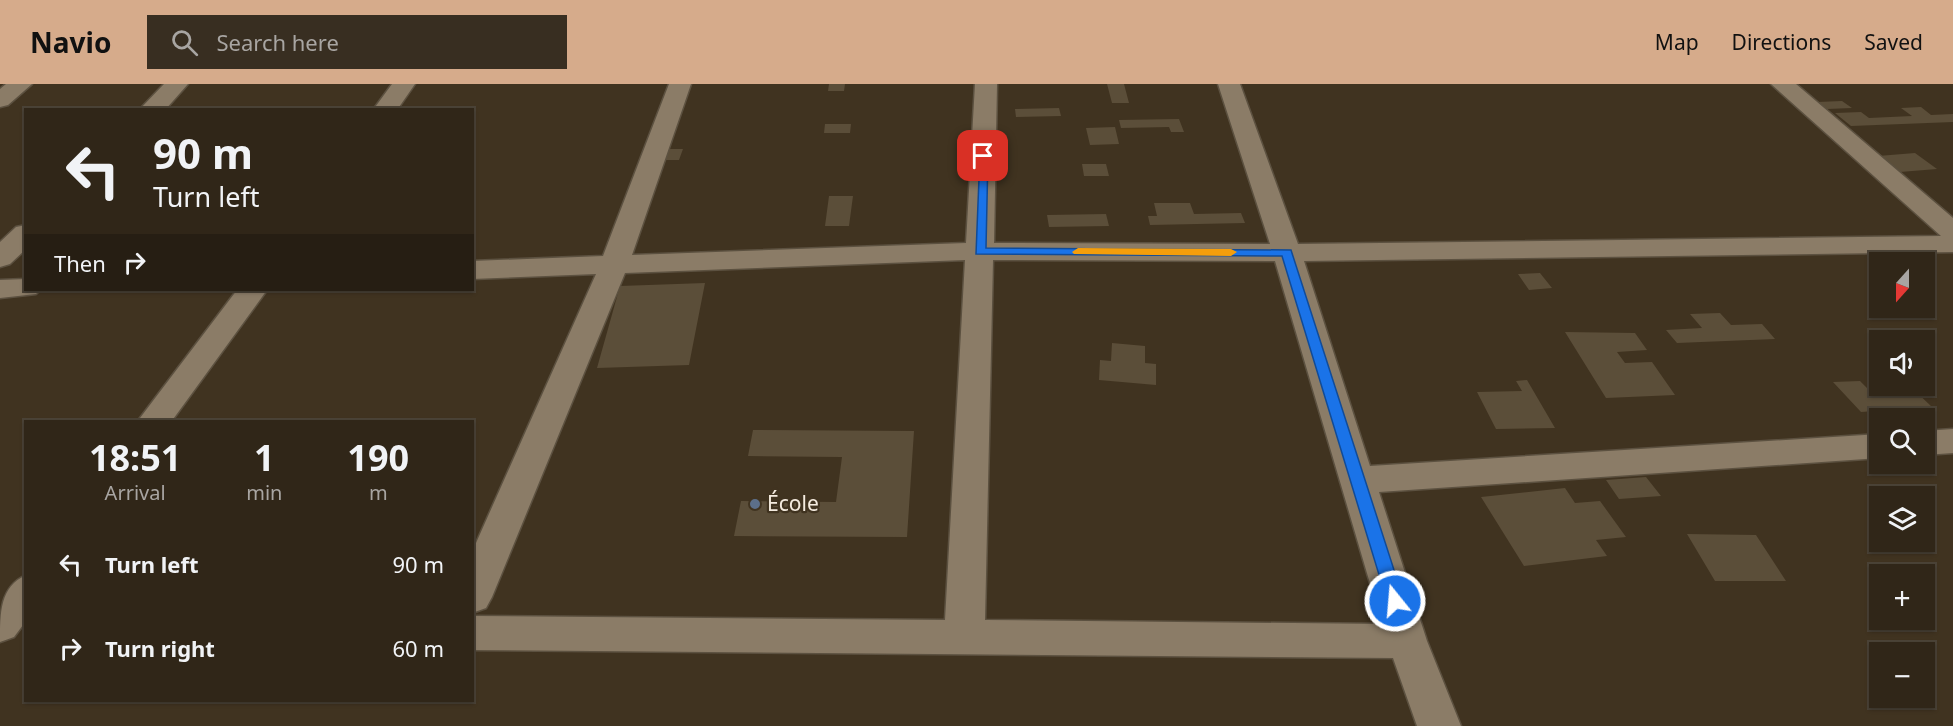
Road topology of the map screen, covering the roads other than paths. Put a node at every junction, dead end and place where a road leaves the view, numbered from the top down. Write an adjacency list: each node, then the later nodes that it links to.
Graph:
1 (21, 84): 8 (street)
2 (177, 84): 9 (street)
3 (404, 84): 10 (street)
4 (680, 84): 17 (street)
5 (986, 84): 14 (street)
6 (1229, 84): 15 (street)
7 (1782, 84): 11 (street)
8 (0, 100)
9 (153, 108)
10 (386, 108)
11 (1953, 232)
12 (24, 235): 16 (street)
13 (1953, 244): 15 (street)
14 (980, 251): 15 (street); 17 (street); 33 (street)
15 (1287, 253): 26 (street)
16 (0, 258)
17 (614, 265): 18 (street); 27 (street)
18 (474, 270)
19 (24, 288): 20 (street)
20 (0, 289)
21 (251, 291): 22 (street)
22 (154, 420)
23 (1953, 441): 24 (street)
24 (1935, 442)
25 (1869, 447): 26 (street)
26 (1359, 480): 34 (street)
27 (474, 592)
28 (24, 594): 29 (street)
29 (0, 625)
30 (0, 630): 31 (street)
31 (24, 630)
32 (474, 633): 33 (street)
33 (964, 637): 34 (street)
34 (1407, 641): 35 (street)
35 (1439, 726)

